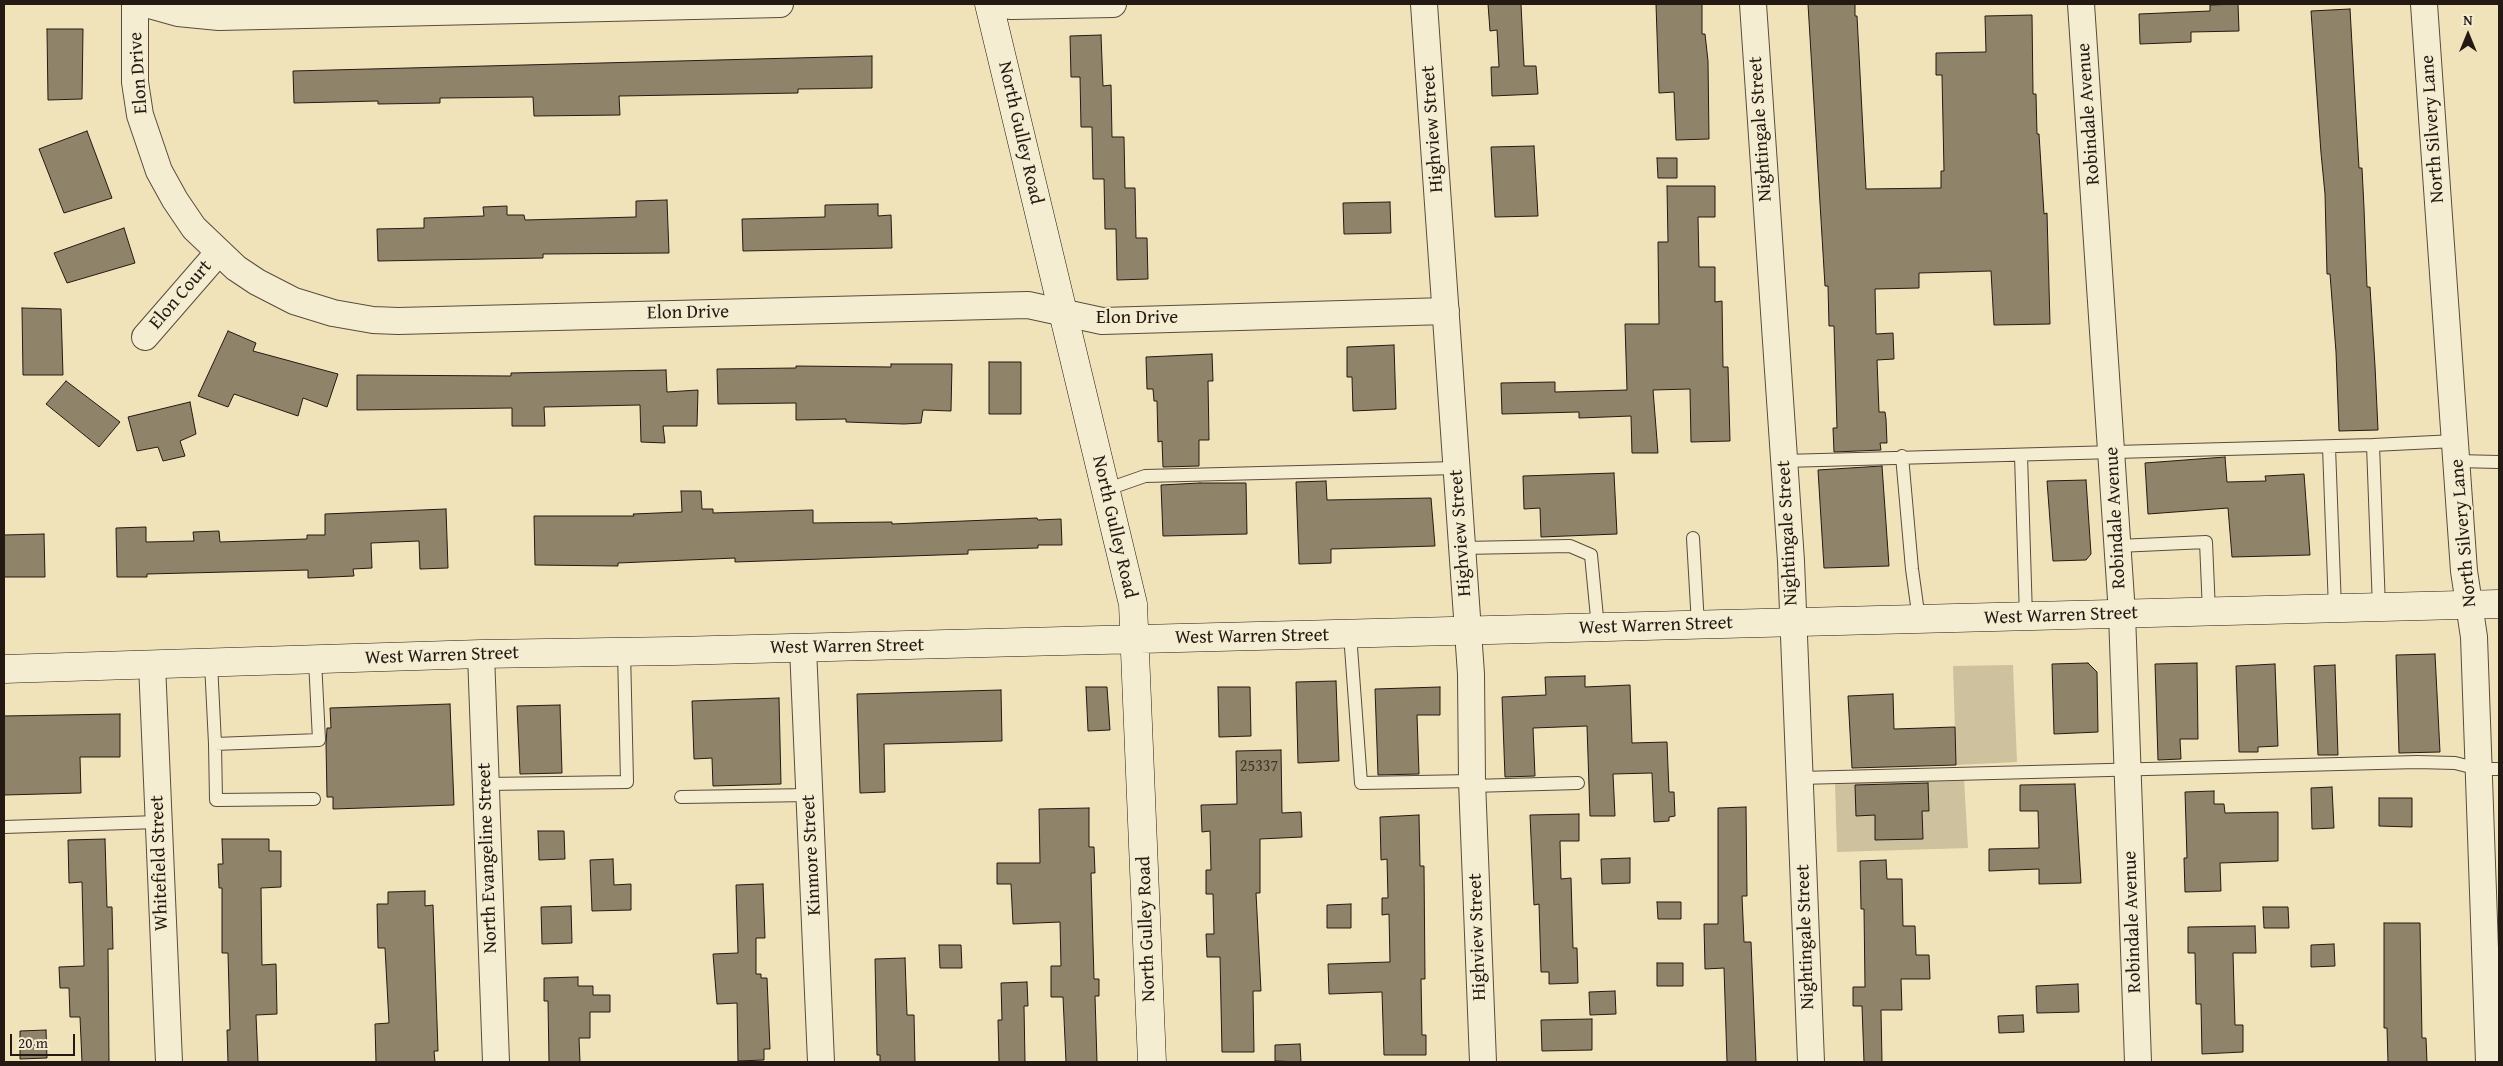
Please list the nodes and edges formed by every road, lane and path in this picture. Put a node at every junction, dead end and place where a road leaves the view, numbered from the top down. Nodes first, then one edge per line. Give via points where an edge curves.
1 (135, 4) edge
2 (146, 4) edge
3 (780, 4) edge
4 (990, 4) edge
5 (996, 4) edge
6 (1113, 4) edge
7 (1424, 4) edge
8 (1753, 4) edge
9 (2081, 4) edge
10 (2424, 4) edge
11 (448, 8) edge
12 (218, 253) junction
13 (1446, 311) junction
14 (1063, 313) junction
15 (145, 337) dead end
16 (2373, 446) junction
17 (2329, 447) junction
18 (2456, 451) junction
19 (2112, 453) junction
20 (2021, 454) junction
21 (1902, 456) junction
22 (1784, 461) junction
23 (2499, 462) edge
24 (1457, 468) junction
25 (1105, 490) junction
26 (1693, 538) dead end
27 (2118, 546) junction
28 (1462, 548) junction
29 (2499, 604) edge
30 (2470, 605) junction
31 (2379, 608) junction
32 (2335, 609) junction
33 (2208, 612) junction
34 (2122, 614) junction
35 (2026, 617) junction
36 (1919, 620) junction
37 (1794, 623) junction
38 (1698, 625) junction
39 (1598, 628) junction
40 (1466, 632) junction
41 (1350, 634) junction
42 (1135, 640) junction
43 (803, 648) junction
44 (624, 651) junction
45 (481, 654) junction
46 (315, 660) junction
47 (211, 663) junction
48 (152, 664) junction
49 (4, 668) edge
50 (215, 744) junction
51 (2127, 769) junction
52 (2489, 769) edge
53 (1800, 778) junction
54 (1578, 783) dead end
55 (486, 784) junction
56 (1472, 784) junction
57 (810, 795) junction
58 (681, 797) dead end
59 (314, 800) dead end
60 (158, 822) junction
61 (4, 827) edge
62 (169, 1062) edge
63 (496, 1062) edge
64 (821, 1062) edge
65 (1152, 1062) edge
66 (1483, 1062) edge
67 (1811, 1062) edge
68 (2138, 1062) edge
69 (2489, 1062) edge

1 - 12 street, Elon Drive via 135,82 147,139 175,200 194,228
2 - 11 street via 178,13 219,17
3 - 11 street
4 - 14 main road, North Gulley Road
5 - 6 street
7 - 13 street, Highview Street
8 - 22 street, Nightingale Street
9 - 19 street, Robindale Avenue
10 - 18 street, North Silvery Lane
12 - 14 street, Elon Drive via 257,282 294,301 333,313 373,320 1028,305
12 - 15 street, Elon Court
13 - 14 street, Elon Drive via 1102,321
13 - 24 street, Highview Street
14 - 25 main road, North Gulley Road
16 - 17 lane
16 - 18 lane
16 - 31 lane
17 - 19 lane
17 - 32 lane
18 - 23 lane
18 - 30 street, North Silvery Lane via 2464,571
19 - 20 lane
19 - 27 street, Robindale Avenue
20 - 21 lane
20 - 35 lane
21 - 22 lane
21 - 36 lane
22 - 37 street, Nightingale Street
24 - 25 lane via 1145,476
24 - 28 street, Highview Street
25 - 42 main road, North Gulley Road via 1133,604
26 - 38 lane
27 - 33 lane via 2206,542
27 - 34 street, Robindale Avenue
28 - 39 lane via 1570,546 1591,555
28 - 40 street, Highview Street
29 - 30 main road, West Warren Street
30 - 31 main road, West Warren Street
30 - 52 street, North Silvery Lane
31 - 32 main road, West Warren Street
32 - 33 main road, West Warren Street
33 - 34 main road, West Warren Street
34 - 35 main road, West Warren Street
34 - 51 street, Robindale Avenue
35 - 36 main road, West Warren Street
36 - 37 main road, West Warren Street
37 - 38 main road, West Warren Street
37 - 53 street, Nightingale Street
38 - 39 main road, West Warren Street
39 - 40 main road, West Warren Street
40 - 41 main road, West Warren Street
40 - 56 street, Highview Street via 1471,674
41 - 42 main road, West Warren Street
41 - 56 lane via 1361,783
42 - 43 main road, West Warren Street
42 - 65 main road, North Gulley Road
43 - 44 main road, West Warren Street
43 - 57 street, Kinmore Street
44 - 45 main road, West Warren Street
44 - 55 lane via 627,782
45 - 46 main road, West Warren Street
45 - 55 street, North Evangeline Street
46 - 47 main road, West Warren Street
46 - 50 lane via 318,740
47 - 48 main road, West Warren Street
47 - 50 lane
48 - 49 main road, West Warren Street
48 - 60 street, Whitefield Street
50 - 59 lane via 216,800
51 - 52 lane via 2417,762 2455,763
51 - 53 lane
51 - 68 street, Robindale Avenue
52 - 69 street, North Silvery Lane
53 - 67 street, Nightingale Street
54 - 56 lane
55 - 63 street, North Evangeline Street
56 - 66 street, Highview Street
57 - 58 lane
57 - 64 street, Kinmore Street
60 - 61 lane
60 - 62 street, Whitefield Street

